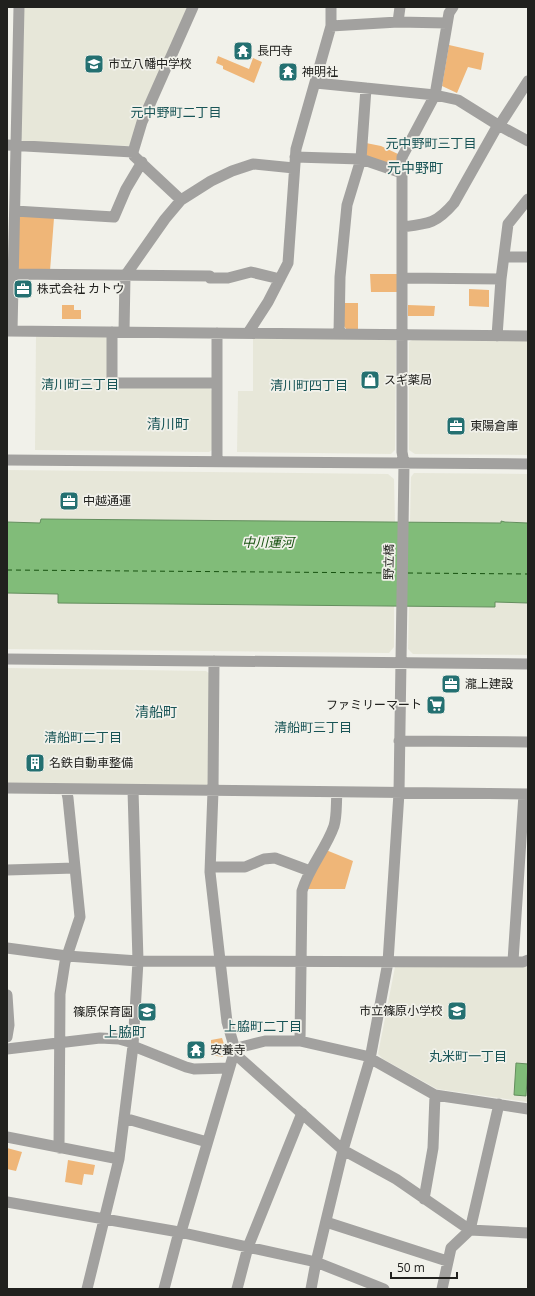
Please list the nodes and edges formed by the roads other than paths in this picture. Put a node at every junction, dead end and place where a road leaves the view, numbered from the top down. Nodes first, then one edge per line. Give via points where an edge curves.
1 (20, 7) edge
2 (194, 7) edge
3 (331, 7) edge
4 (400, 7) edge
5 (453, 7) edge
6 (398, 22) junction
7 (447, 23) junction
8 (331, 26) junction
9 (528, 81) edge
10 (316, 83) junction
11 (366, 88) junction
12 (435, 95) junction
13 (498, 125) junction
14 (528, 141) edge
15 (12, 145) edge
16 (133, 152) junction
17 (361, 159) junction
18 (142, 162) junction
19 (295, 162) junction
20 (402, 173) junction
21 (528, 199) edge
22 (181, 200) junction
23 (14, 210) junction
24 (402, 227) junction
25 (504, 257) junction
26 (528, 257) edge
27 (13, 274) junction
28 (125, 276) junction
29 (402, 278) junction
30 (280, 279) junction
31 (500, 279) junction
32 (9, 331) edge
33 (112, 332) junction
34 (124, 332) junction
35 (217, 333) junction
36 (248, 333) junction
37 (339, 334) junction
38 (403, 335) junction
39 (498, 336) junction
40 (528, 336) edge
41 (217, 383) junction
42 (7, 460) edge
43 (217, 461) junction
44 (404, 463) junction
45 (528, 464) edge
46 (7, 660) edge
47 (214, 661) junction
48 (400, 663) junction
49 (528, 664) edge
50 (399, 741) junction
51 (528, 742) edge
52 (7, 788) edge
53 (66, 789) junction
54 (133, 790) junction
55 (213, 791) junction
56 (337, 792) junction
57 (399, 793) junction
58 (526, 794) edge
59 (75, 868) junction
60 (211, 868) junction
61 (7, 870) edge
62 (310, 871) junction
63 (7, 948) edge
64 (67, 956) junction
65 (528, 960) edge
66 (138, 961) junction
67 (219, 961) junction
68 (513, 961) junction
69 (301, 962) junction
70 (388, 962) junction
71 (7, 995) edge
72 (7, 1037) edge
73 (300, 1041) junction
74 (60, 1044) junction
75 (133, 1045) junction
76 (7, 1049) edge
77 (234, 1053) junction
78 (370, 1059) junction
79 (229, 1068) junction
80 (435, 1095) junction
81 (499, 1104) junction
82 (528, 1108) edge
83 (302, 1113) junction
84 (124, 1118) junction
85 (7, 1137) edge
86 (207, 1142) junction
87 (59, 1148) junction
88 (343, 1150) junction
89 (119, 1160) junction
90 (424, 1199) junction
91 (7, 1202) edge
92 (104, 1219) junction
93 (326, 1222) junction
94 (470, 1230) junction
95 (180, 1232) junction
96 (528, 1233) edge
97 (248, 1247) junction
98 (447, 1261) junction
99 (316, 1262) junction
100 (87, 1289) edge
101 (164, 1289) edge
102 (237, 1289) edge
103 (311, 1289) edge
104 (384, 1289) edge
105 (442, 1289) edge

1 - 15 street
2 - 16 street via 142,122
3 - 8 street
4 - 6 street
5 - 7 street, 野立橋
6 - 7 street
6 - 8 street
7 - 12 street, 野立橋
8 - 10 street
9 - 13 street
10 - 11 street
10 - 19 street
11 - 12 street
11 - 17 street
12 - 13 street via 458,100
12 - 20 street, 野立橋 via 402,157
13 - 14 street
13 - 24 street via 448,210 431,223
15 - 16 street
15 - 23 street
16 - 18 street
17 - 19 street
17 - 20 street
17 - 37 street via 347,205 340,277
18 - 22 street
18 - 23 street via 126,189 114,217
19 - 22 street via 254,164 232,171
19 - 30 street via 288,264
20 - 24 street, 野立橋
21 - 25 street via 508,224
22 - 28 street via 164,219
23 - 27 street
24 - 29 street, 野立橋
25 - 26 street
25 - 31 street
27 - 28 street
27 - 32 street
28 - 30 street via 228,278 251,272
28 - 34 street
29 - 31 street
29 - 38 street, 野立橋
30 - 36 street
31 - 39 street
32 - 33 street
33 - 34 street
33 - 41 street via 112,383
34 - 35 street
35 - 36 street
35 - 41 street
36 - 37 street
37 - 38 street
38 - 39 street
38 - 44 street, 野立橋
39 - 40 street
41 - 43 street
42 - 43 street
43 - 44 street
44 - 45 street
44 - 48 street, 野立橋
46 - 47 street
47 - 48 street
47 - 55 street
48 - 49 street
48 - 50 street, 野立橋
50 - 51 street
50 - 57 street, 野立橋
52 - 53 street
53 - 54 street
53 - 59 street
54 - 55 street
54 - 66 street
55 - 56 street
55 - 60 street
56 - 57 street
56 - 62 street via 336,819
57 - 58 street
57 - 70 street, 野立橋
58 - 68 street
59 - 61 street
59 - 64 street via 80,917
60 - 62 street via 240,868 264,859 275,858
60 - 67 street
62 - 69 street via 302,891
63 - 64 street
64 - 66 street
64 - 74 street via 60,994
65 - 68 street
66 - 67 street
66 - 75 street
67 - 69 street
67 - 77 street
68 - 70 street
69 - 70 street
69 - 73 street
70 - 78 street, 野立橋
71 - 72 street
73 - 77 street via 265,1042 241,1047
73 - 78 street
74 - 75 street via 100,1038 119,1039
74 - 76 street
74 - 87 street
75 - 79 street via 194,1069
75 - 84 street
77 - 79 street
77 - 83 street
78 - 80 street
78 - 88 street, 野立橋
79 - 86 street
80 - 81 street
80 - 90 street via 432,1148
81 - 82 street
81 - 94 street
83 - 88 street
83 - 97 street
84 - 86 street
84 - 89 street
85 - 87 street
86 - 95 street
87 - 89 street
88 - 90 street
88 - 93 street, 野立橋
89 - 92 street
90 - 94 street
91 - 92 street
92 - 95 street
92 - 100 street
93 - 98 street
93 - 99 street, 野立橋
94 - 96 street
94 - 98 street via 451,1248
95 - 97 street
95 - 101 street
97 - 99 street
97 - 102 street
98 - 105 street
99 - 103 street, 野立橋
99 - 104 street

